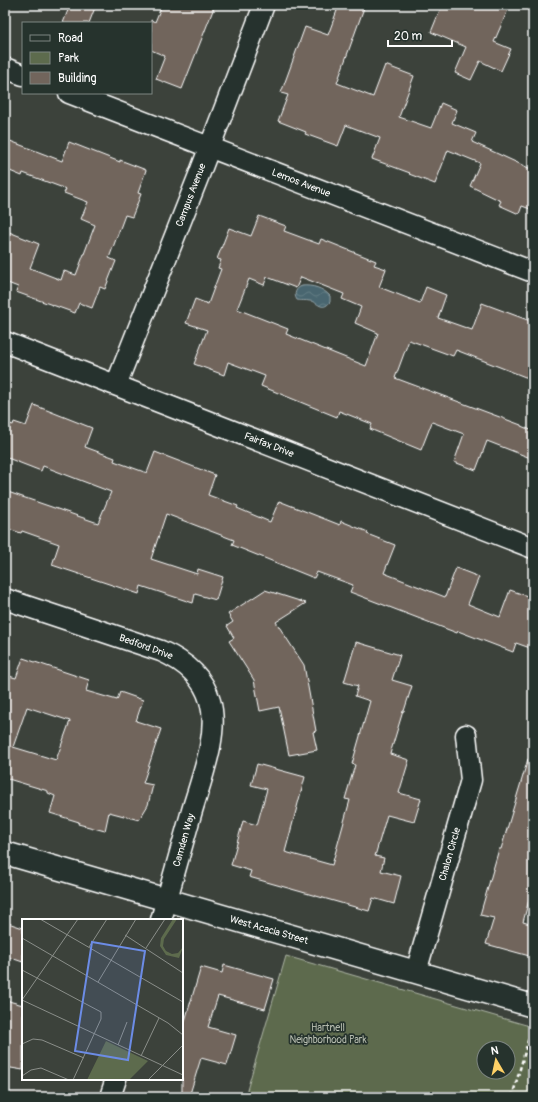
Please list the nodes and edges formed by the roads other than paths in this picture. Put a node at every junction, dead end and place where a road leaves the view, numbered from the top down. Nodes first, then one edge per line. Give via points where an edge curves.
1 (264, 5) edge
2 (5, 68) edge
3 (22, 75) edge
4 (72, 94) edge
5 (209, 148) junction
6 (533, 272) edge
7 (5, 342) edge
8 (116, 385) junction
9 (533, 548) edge
10 (5, 599) edge
11 (466, 735) dead end
12 (206, 760) joint
13 (5, 853) edge
14 (164, 910) edge
15 (416, 972) junction
16 (533, 1006) edge
17 (116, 1080) edge
18 (110, 1097) edge

1 - 5 street, Campus Avenue
2 - 3 street
4 - 5 street, Lemos Avenue
5 - 6 street, Lemos Avenue
5 - 8 street, Campus Avenue
7 - 8 street, Fairfax Drive
8 - 9 street, Fairfax Drive
10 - 12 street, Bedford Drive via 161,651 176,657 188,666 199,678 211,702 213,732
11 - 15 street, Chalon Circle via 471,780
12 - 14 street, Camden Way
13 - 14 street, West Acacia Street
14 - 15 street, West Acacia Street
15 - 16 street, West Acacia Street
17 - 18 street

